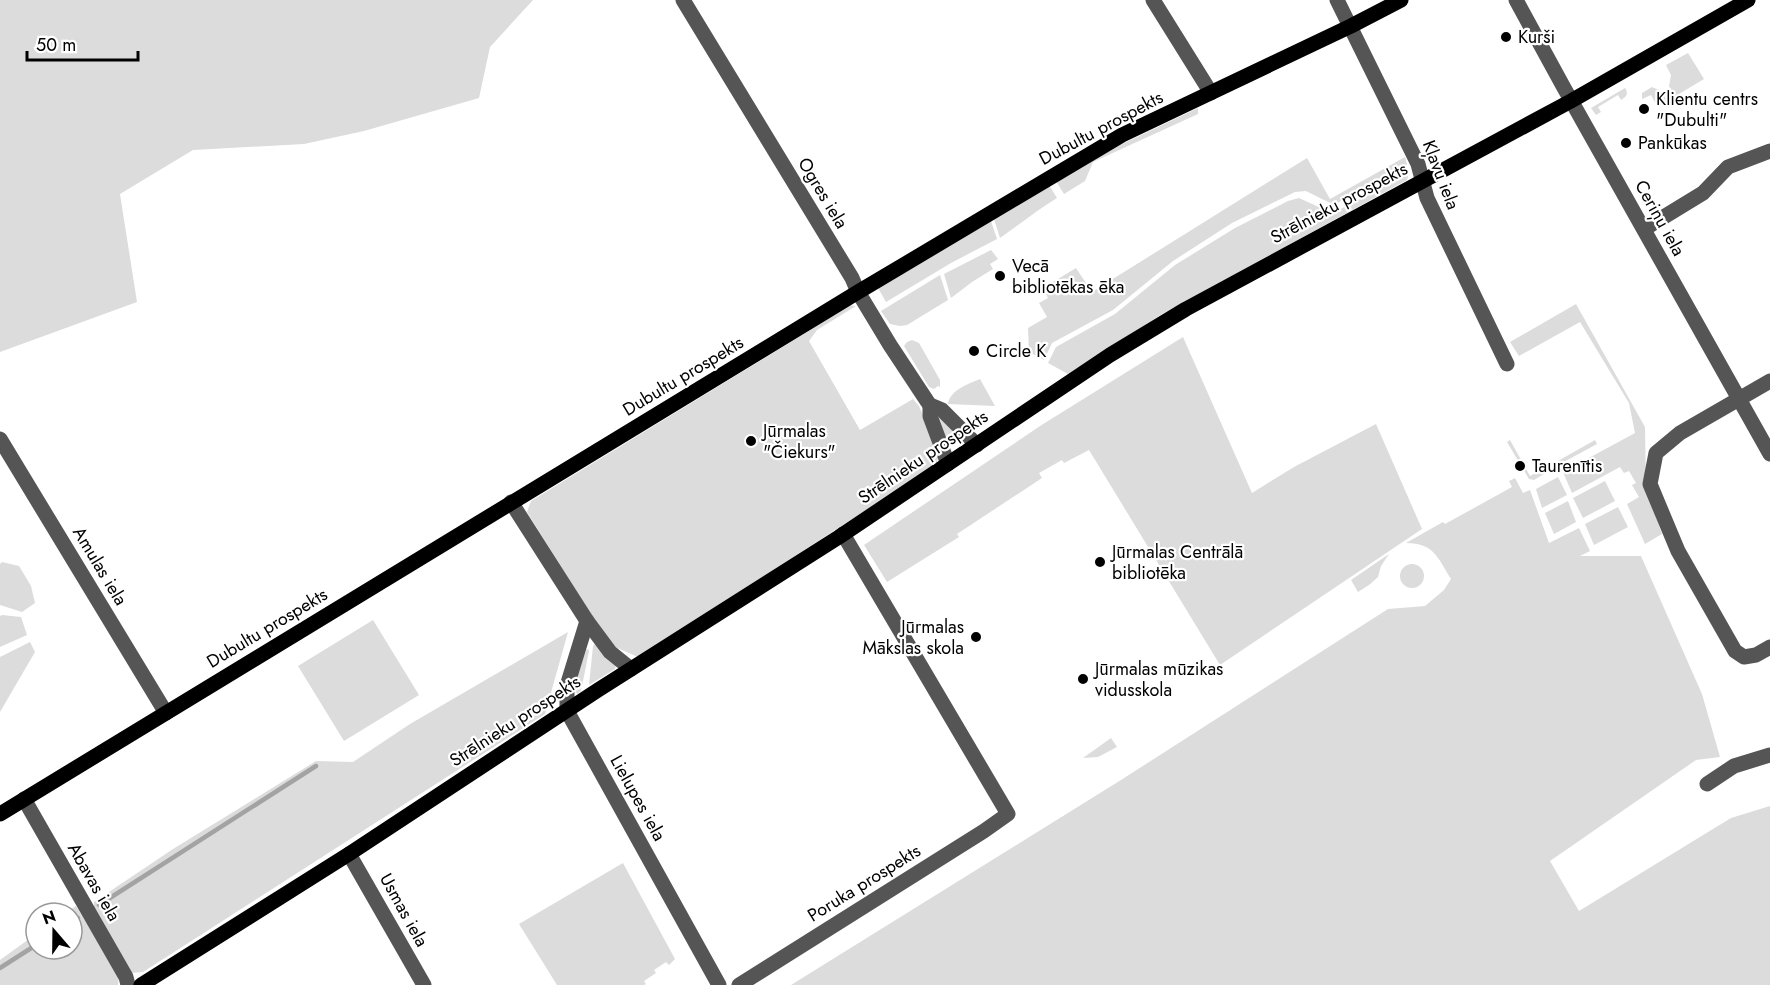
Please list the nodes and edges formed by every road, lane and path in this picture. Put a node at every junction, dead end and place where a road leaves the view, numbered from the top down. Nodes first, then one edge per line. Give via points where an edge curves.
1 (683, 0) edge
2 (1153, 0) edge
3 (1337, 0) edge
4 (1401, 0) edge
5 (1516, 0) edge
6 (1748, 0) edge
7 (1351, 26) junction
8 (1211, 93) junction
9 (1571, 101) junction
10 (1770, 151) edge
11 (1422, 181) junction
12 (1644, 229) junction
13 (858, 292) junction
14 (1507, 364) dead end
15 (1770, 381) edge
16 (1739, 399) junction
17 (930, 405) junction
18 (0, 438) edge
19 (977, 445) junction
20 (1770, 454) edge
21 (948, 464) junction
22 (511, 502) junction
23 (843, 534) junction
24 (587, 621) junction
25 (1770, 647) edge
26 (631, 669) junction
27 (567, 711) junction
28 (166, 713) junction
29 (1770, 755) edge
30 (1707, 784) dead end
31 (24, 799) junction
32 (0, 814) edge
33 (349, 854) junction
34 (128, 985) edge
35 (141, 985) edge
36 (424, 985) edge
37 (719, 985) edge
38 (739, 985) edge

1 - 13 street, Ogres iela
2 - 8 street
3 - 7 street, Kļavu iela
4 - 7 main road, Dubultu prospekts
5 - 9 street, Ceriņu iela
6 - 9 main road, Strēlnieku prospekts
7 - 8 main road, Dubultu prospekts
7 - 11 street, Kļavu iela via 1418,164
8 - 13 main road, Dubultu prospekts via 1122,135
9 - 11 main road, Strēlnieku prospekts
9 - 12 street, Ceriņu iela
10 - 12 street via 1728,167 1702,192
11 - 14 street, Kļavu iela
11 - 19 main road, Strēlnieku prospekts via 1186,309
12 - 16 street, Ceriņu iela
13 - 17 street, Ogres iela
13 - 22 main road, Dubultu prospekts
15 - 16 street
16 - 20 street, Ceriņu iela
16 - 25 street via 1680,433 1656,453 1650,484 1678,551 1735,651 1744,657
17 - 19 street, Ogres iela via 942,410
17 - 21 street, Ogres iela via 930,416
18 - 28 street, Amulas iela
19 - 21 main road, Strēlnieku prospekts
21 - 23 main road, Strēlnieku prospekts
22 - 24 street
22 - 28 main road, Dubultu prospekts
23 - 26 main road, Strēlnieku prospekts
23 - 38 street, Poruka prospekts via 1008,814
24 - 26 street via 610,651
24 - 27 street via 567,687
26 - 27 main road, Strēlnieku prospekts
27 - 33 main road, Strēlnieku prospekts
27 - 37 street, Lielupes iela
28 - 31 main road, Dubultu prospekts
29 - 30 street via 1734,766
31 - 32 main road, Dubultu prospekts
31 - 34 street, Abavas iela
33 - 35 main road, Strēlnieku prospekts
33 - 36 street, Usmas iela

